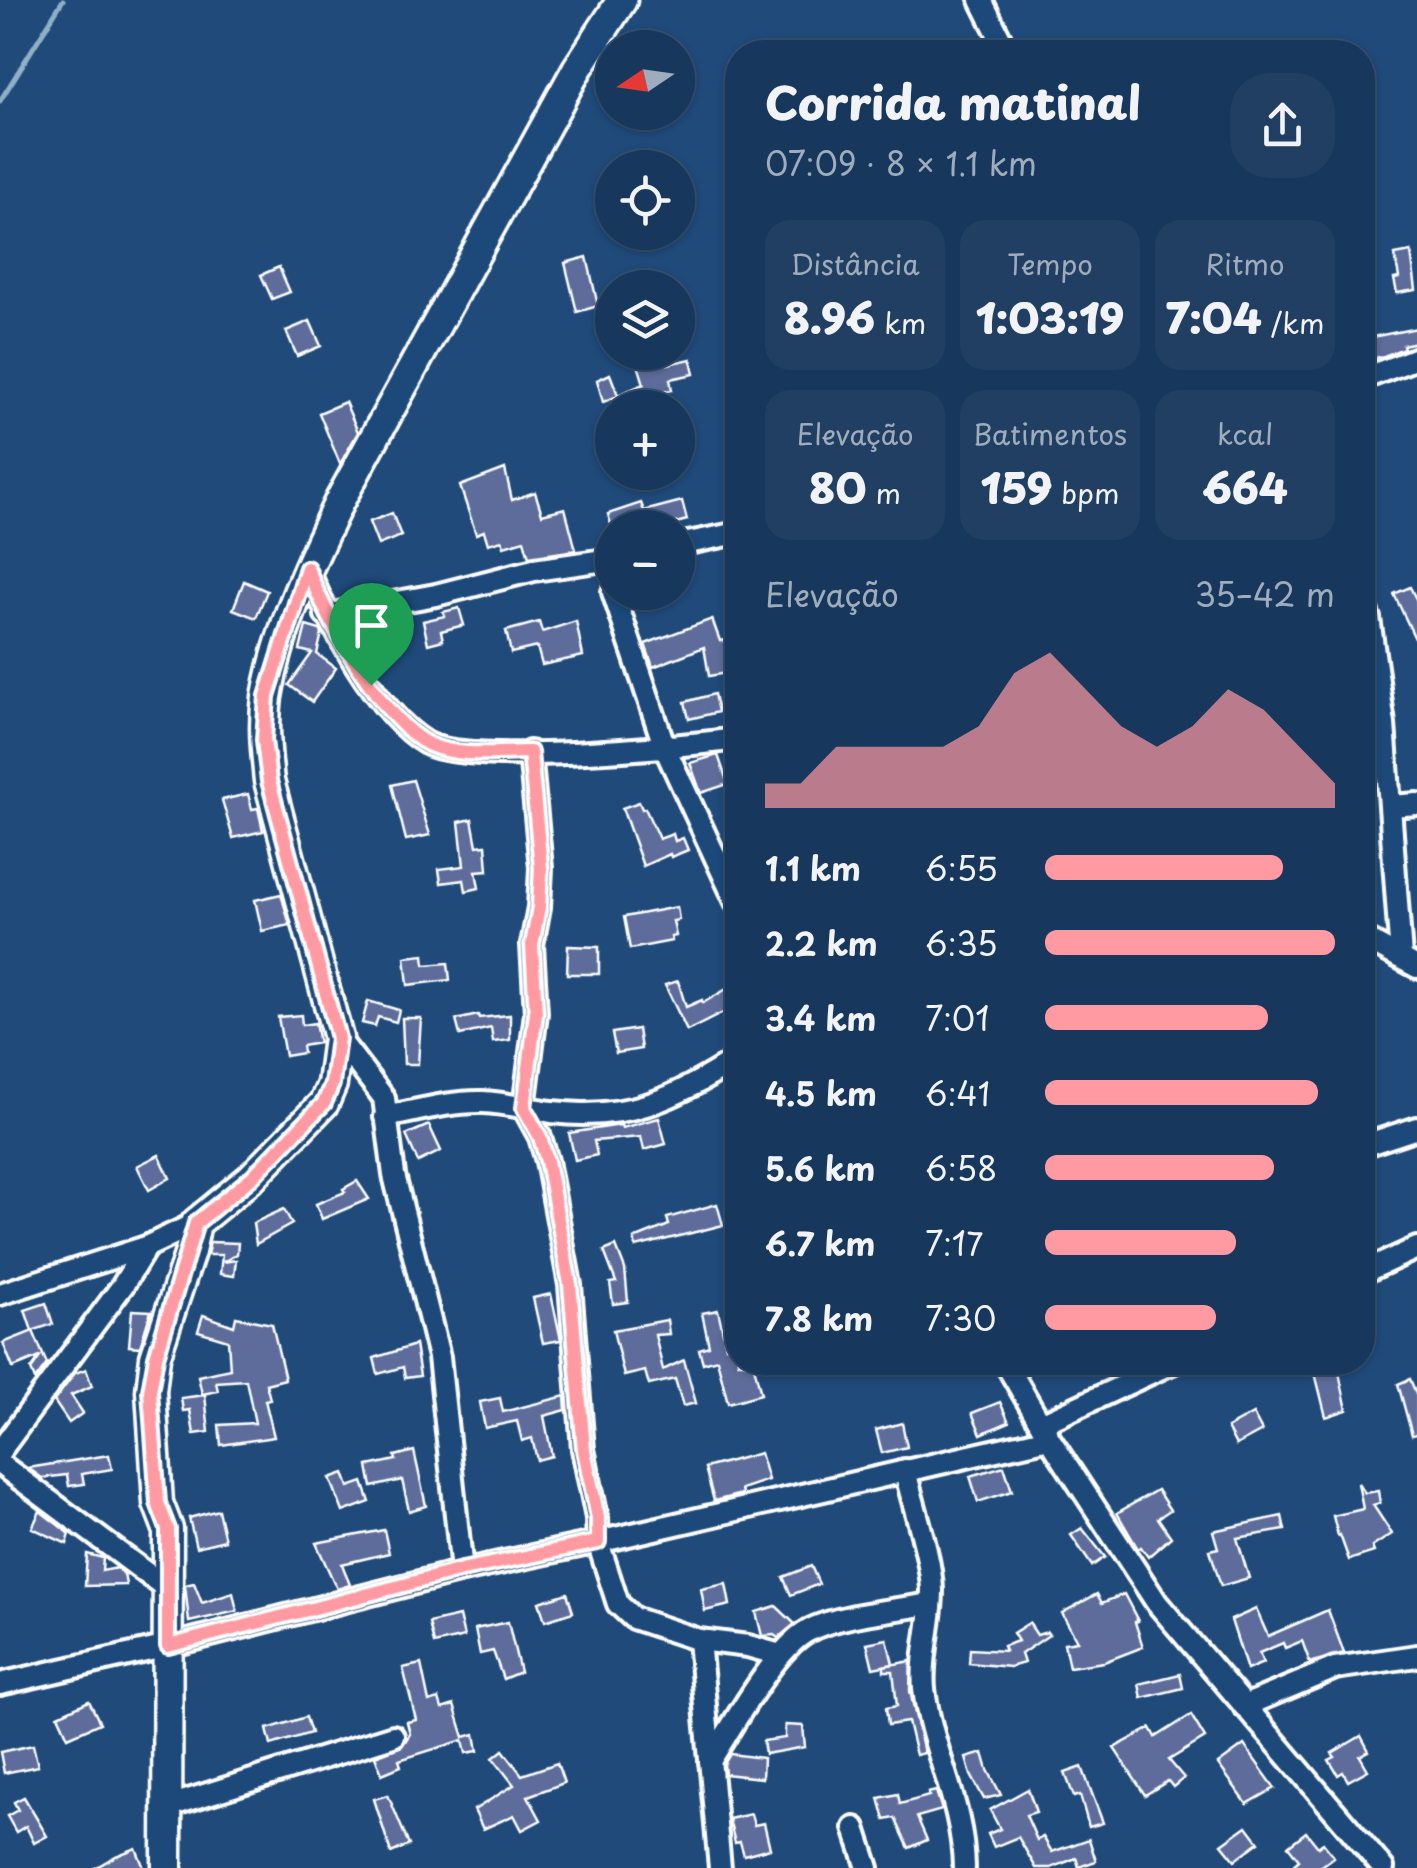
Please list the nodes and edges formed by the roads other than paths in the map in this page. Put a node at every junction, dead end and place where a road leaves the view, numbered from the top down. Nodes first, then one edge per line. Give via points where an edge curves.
1 (622, 0) edge
2 (981, 0) edge
3 (1001, 40) edge
4 (1417, 358) edge
5 (1375, 374) edge
6 (725, 536) edge
7 (695, 542) edge
8 (595, 562) edge
9 (307, 568) junction
10 (619, 610) edge
11 (326, 615) junction
12 (1375, 654) edge
13 (725, 741) edge
14 (665, 748) junction
15 (530, 752) junction
16 (1417, 804) edge
17 (1392, 806) junction
18 (725, 878) edge
19 (1375, 944) edge
20 (1409, 962) edge
21 (338, 1038) junction
22 (725, 1066) edge
23 (524, 1108) junction
24 (385, 1117) junction
25 (1417, 1128) edge
26 (1375, 1142) edge
27 (196, 1223) junction
28 (146, 1247) junction
29 (1417, 1248) edge
30 (1375, 1267) edge
31 (0, 1294) edge
32 (1013, 1375) edge
33 (1150, 1375) edge
34 (1045, 1431) junction
35 (0, 1451) edge
36 (0, 1464) edge
37 (905, 1470) junction
38 (598, 1542) junction
39 (462, 1570) junction
40 (169, 1590) junction
41 (930, 1604) junction
42 (700, 1640) junction
43 (168, 1646) junction
44 (780, 1656) junction
45 (1417, 1656) edge
46 (0, 1684) edge
47 (1244, 1706) junction
48 (392, 1736) dead end
49 (710, 1761) junction
50 (166, 1807) junction
51 (854, 1828) dead end
52 (167, 1868) edge
53 (720, 1868) edge
54 (868, 1868) edge
55 (964, 1868) edge
56 (1383, 1868) edge

1 - 9 street via 536,141
2 - 3 street
4 - 5 street
6 - 7 street
8 - 11 street
9 - 11 street
9 - 21 street via 267,696 264,740 269,781
10 - 14 street
11 - 15 street via 371,685 406,728 429,744 458,752
12 - 17 street
13 - 14 street
14 - 15 street
14 - 18 street
15 - 23 street via 541,868 532,945 536,1013
16 - 17 street
17 - 20 street
19 - 20 street
21 - 24 street via 384,1098
21 - 27 street via 324,1103 262,1168
22 - 23 street via 646,1108 597,1114
23 - 24 street via 481,1102
23 - 38 street via 547,1161 570,1284
24 - 39 street via 439,1357
25 - 26 street
27 - 28 street
27 - 40 street via 150,1391
28 - 31 street
28 - 35 street
29 - 30 street
32 - 34 street
33 - 34 street
34 - 37 street
34 - 47 street via 1157,1603
36 - 40 street
37 - 38 street
37 - 41 street
38 - 39 street
38 - 42 street via 618,1604 633,1618
39 - 43 street
40 - 43 street
41 - 44 street via 810,1629
41 - 55 street via 924,1687 958,1810
42 - 44 street
42 - 49 street
43 - 46 street
43 - 50 street
44 - 49 street
45 - 47 street via 1334,1668
47 - 56 street
48 - 50 street
49 - 53 street
50 - 52 street
51 - 54 street

